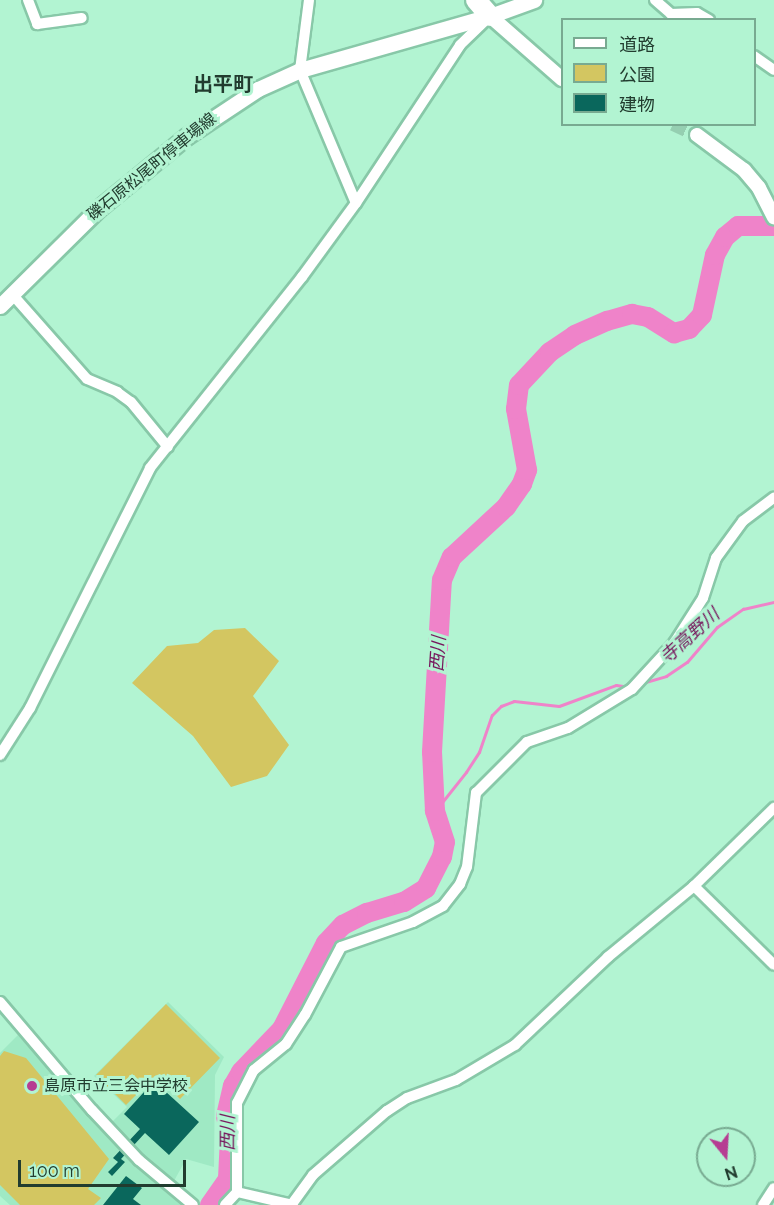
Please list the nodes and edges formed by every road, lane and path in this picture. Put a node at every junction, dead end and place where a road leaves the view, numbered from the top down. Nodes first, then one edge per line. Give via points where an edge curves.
1 (28, 0) edge
2 (309, 0) edge
3 (476, 0) edge
4 (534, 0) edge
5 (655, 0) edge
6 (488, 8) edge
7 (82, 18) dead end
8 (706, 18) edge
9 (756, 57) edge
10 (300, 70) junction
11 (774, 70) edge
12 (561, 78) edge
13 (697, 135) tunnel mouth
14 (356, 203) junction
15 (772, 212) edge
16 (12, 294) junction
17 (0, 306) edge
18 (168, 447) junction
19 (774, 498) edge
20 (0, 755) edge
21 (774, 808) edge
22 (694, 886) junction
23 (774, 964) edge
24 (0, 1002) edge
25 (774, 1188) edge
26 (237, 1192) junction
27 (193, 1205) edge
28 (225, 1205) edge
29 (292, 1205) edge
30 (763, 1205) edge

1 - 7 street via 37,24
2 - 10 street
3 - 6 highway
4 - 6 main road, 礫石原松尾町停車場線
5 - 8 street via 671,14 697,13
6 - 10 main road, 礫石原松尾町停車場線
6 - 12 street
6 - 14 street
9 - 11 street
10 - 14 street
10 - 16 main road, 礫石原松尾町停車場線 via 258,89 187,136 98,209
13 - 15 street via 744,170
14 - 18 street
16 - 17 main road, 礫石原松尾町停車場線
16 - 18 street via 87,379 131,402
18 - 20 street via 139,487 30,708
19 - 26 street via 743,521 716,558 703,598 675,642 632,689 575,725 527,742 476,793 466,867 460,884 443,906 413,922 341,946 286,1044 254,1070 237,1103
21 - 22 street
22 - 23 street
22 - 29 street via 608,957 515,1045 456,1080 407,1098 357,1134 314,1175
24 - 27 street via 139,1160
25 - 30 street
26 - 28 street
26 - 29 street

